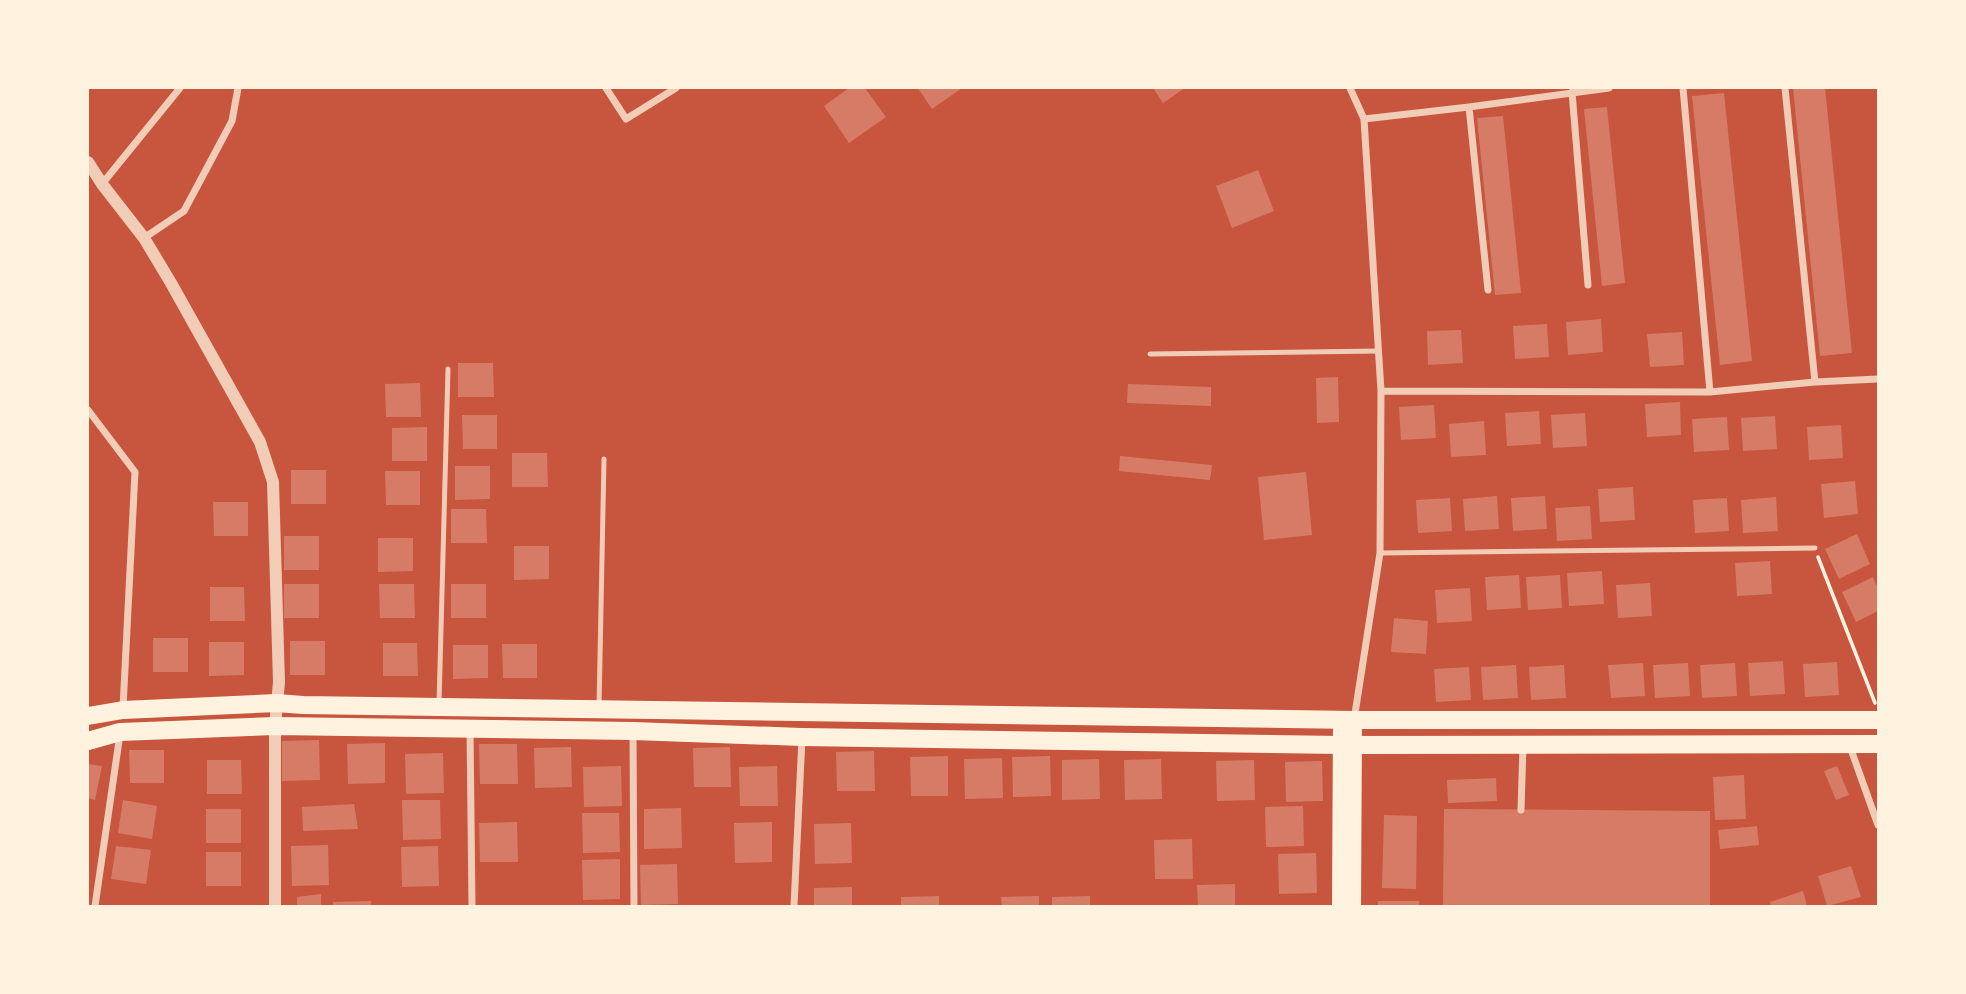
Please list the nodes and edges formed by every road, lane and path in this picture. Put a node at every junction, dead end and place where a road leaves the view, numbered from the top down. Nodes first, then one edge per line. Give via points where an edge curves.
1 (180, 88) edge
2 (238, 88) edge
3 (606, 88) edge
4 (676, 88) edge
5 (1350, 88) edge
6 (1609, 88) edge
7 (1684, 88) edge
8 (1785, 88) edge
9 (1572, 92) junction
10 (1469, 107) junction
11 (1363, 119) junction
12 (88, 162) edge
13 (102, 184) junction
14 (144, 238) junction
15 (1588, 285) dead end
16 (1488, 290) dead end
17 (1379, 351) junction
18 (1150, 354) dead end
19 (448, 369) dead end
20 (1878, 379) edge
21 (1815, 382) junction
22 (1381, 391) junction
23 (1710, 392) junction
24 (88, 410) edge
25 (604, 458) dead end
26 (1815, 548) joint
27 (1380, 553) junction
28 (277, 703) junction
29 (439, 708) junction
30 (122, 710) junction
31 (599, 710) junction
32 (1878, 712) edge
33 (88, 716) edge
34 (1348, 720) junction
35 (1878, 720) edge
36 (275, 726) junction
37 (470, 729) junction
38 (633, 731) junction
39 (120, 732) junction
40 (802, 737) junction
41 (88, 741) edge
42 (1849, 743) junction
43 (1523, 744) junction
44 (1878, 744) edge
45 (1348, 745) junction
46 (1521, 810) dead end
47 (1878, 825) edge
48 (95, 906) edge
49 (275, 906) edge
50 (472, 906) edge
51 (634, 906) edge
52 (794, 906) edge
53 (1340, 906) edge
54 (1353, 906) edge

1 - 13 street
2 - 14 street via 232,121 184,211
3 - 4 street via 626,119
5 - 11 street
6 - 9 street
7 - 23 street
8 - 21 street
9 - 10 street
9 - 15 street
10 - 11 street
10 - 16 street
11 - 17 street
12 - 13 street
13 - 14 street
14 - 28 street via 260,442 273,482
17 - 18 lane
17 - 22 street
19 - 29 lane
20 - 21 street
21 - 23 street
22 - 23 street
22 - 27 street
24 - 30 street via 135,471
25 - 31 lane
26 - 27 lane
26 - 32 path
27 - 34 street
28 - 29 highway
28 - 30 highway
28 - 36 street
29 - 31 highway
30 - 33 highway
31 - 34 highway
34 - 35 highway
34 - 45 main road
36 - 37 highway
36 - 39 highway
36 - 49 street
37 - 38 highway
37 - 50 street
38 - 40 highway
38 - 51 street
39 - 41 highway
39 - 48 street
40 - 45 highway
40 - 52 street
42 - 43 highway
42 - 44 highway
42 - 47 street
43 - 45 highway
43 - 46 street
45 - 53 main road
45 - 54 main road

